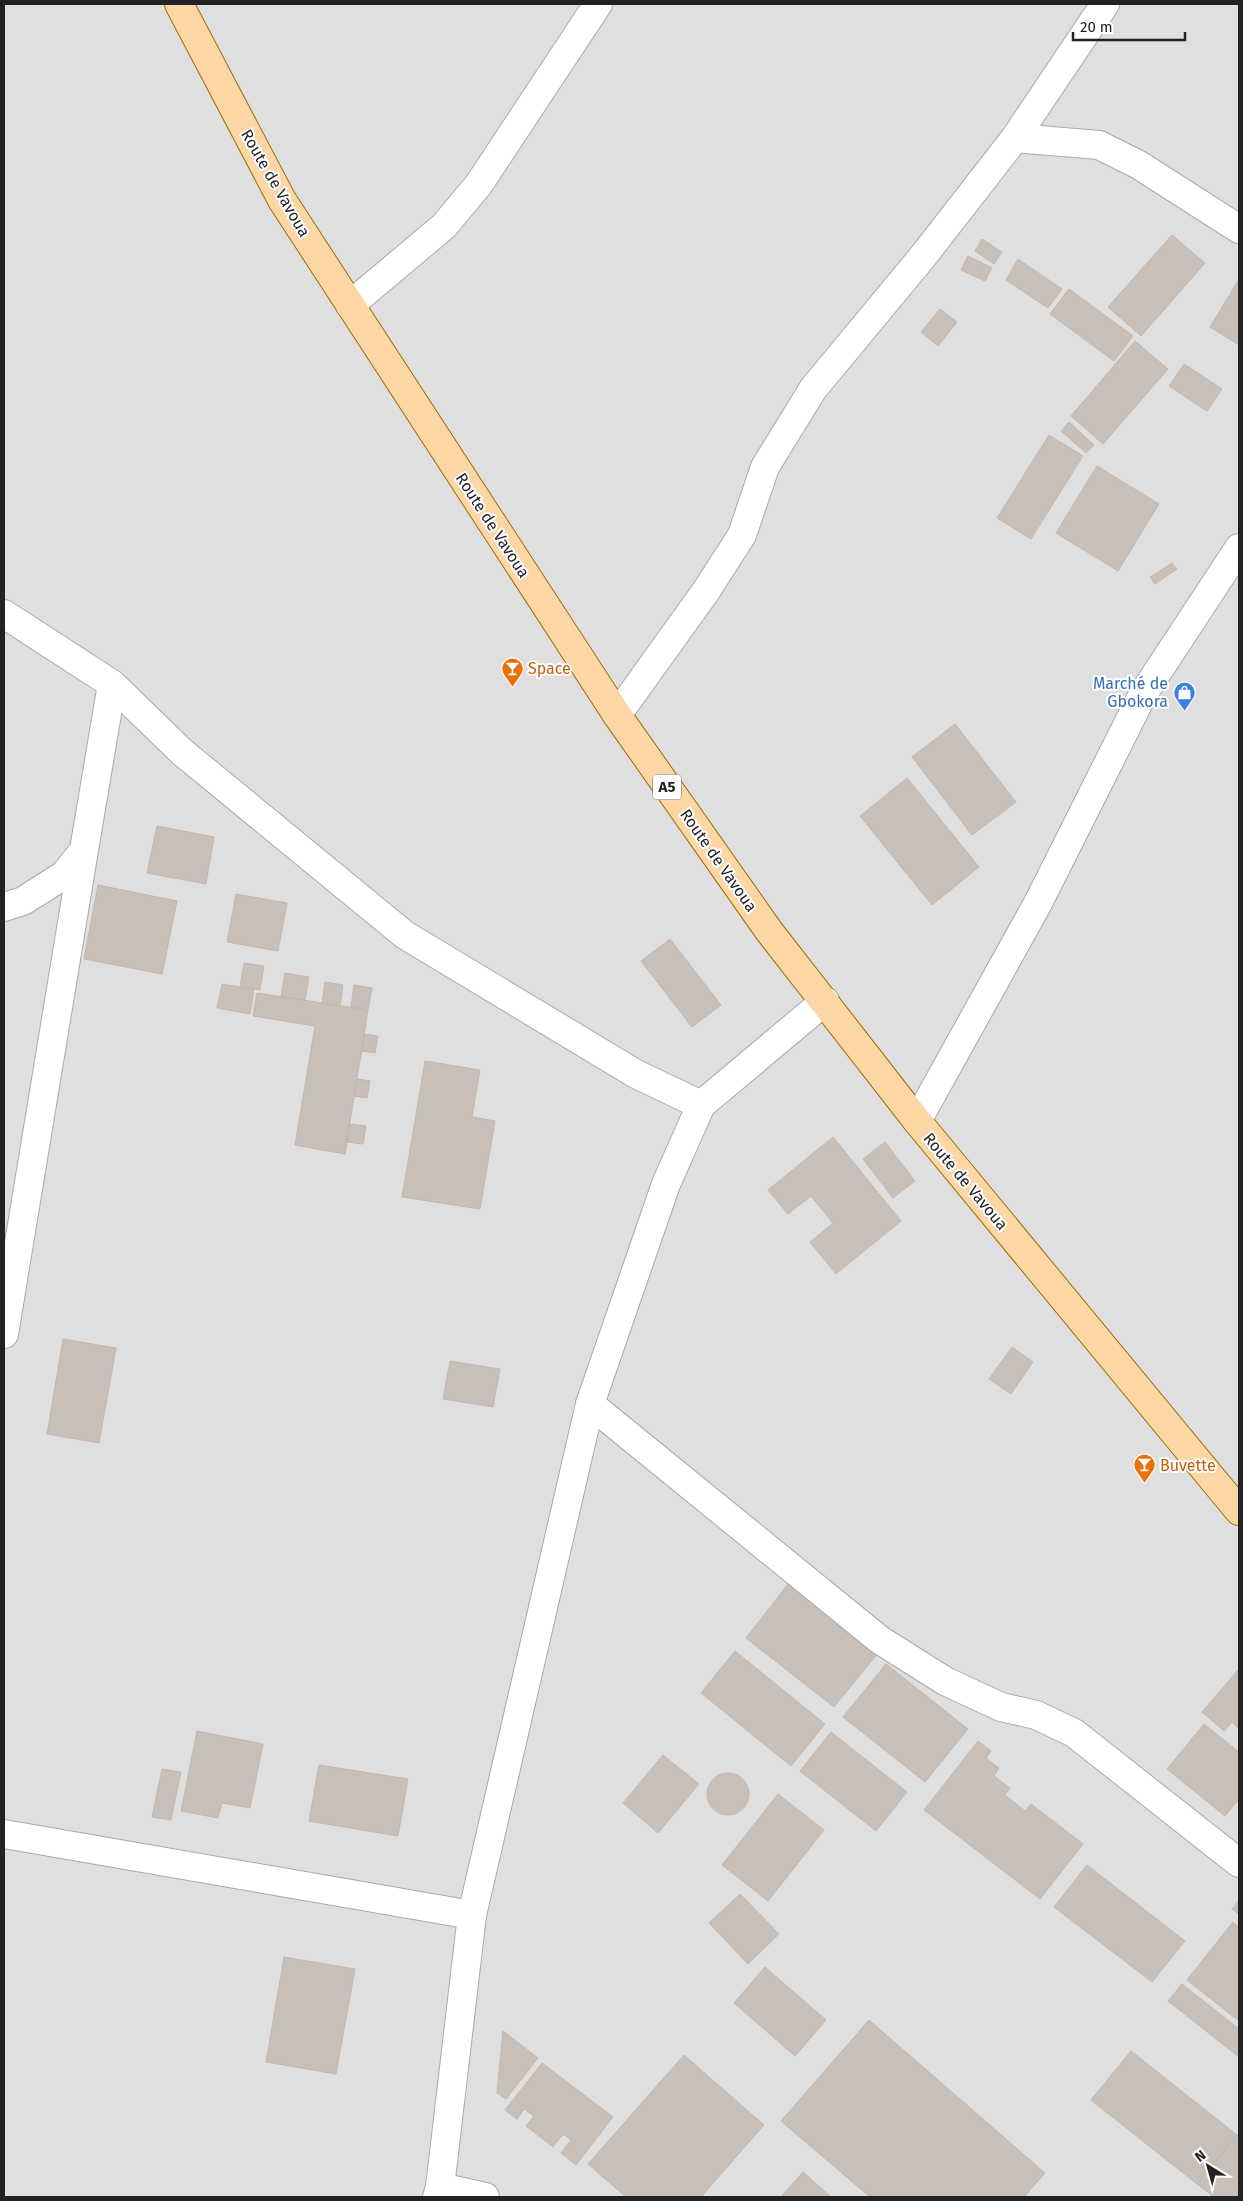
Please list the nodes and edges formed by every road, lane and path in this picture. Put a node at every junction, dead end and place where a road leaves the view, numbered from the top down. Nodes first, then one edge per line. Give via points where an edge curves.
1 (179, 4) edge
2 (598, 4) edge
3 (1105, 4) edge
4 (1015, 138) junction
5 (1239, 229) edge
6 (350, 305) junction
7 (1239, 548) edge
8 (4, 614) edge
9 (112, 684) junction
10 (617, 715) junction
11 (84, 850) junction
12 (4, 907) edge
13 (825, 1001) junction
14 (701, 1105) junction
15 (917, 1121) junction
16 (4, 1334) edge
17 (590, 1404) junction
18 (1239, 1511) edge
19 (4, 1834) edge
20 (1239, 1863) edge
21 (472, 1915) junction
22 (438, 2192) edge
23 (485, 2197) edge

1 - 6 main road, Route de Vavoua / A5 via 282,200
2 - 6 street via 479,184 444,226
3 - 4 street
4 - 5 street via 1099,146 1139,165
4 - 10 street via 813,389 765,467 742,535
6 - 10 main road, Route de Vavoua / A5
7 - 15 street via 1144,694 1038,903
8 - 9 street
9 - 11 street
9 - 14 street via 182,752 405,935 636,1074
10 - 13 main road, Route de Vavoua / A5 via 769,931
11 - 12 street via 64,875 23,901
11 - 16 street
13 - 14 street
13 - 15 main road, Route de Vavoua / A5
14 - 17 street via 666,1184
15 - 18 main road, Route de Vavoua / A5
17 - 20 street via 880,1640 945,1681 1001,1707 1036,1715 1074,1733
17 - 21 street
19 - 21 street
21 - 22 street
22 - 23 street

